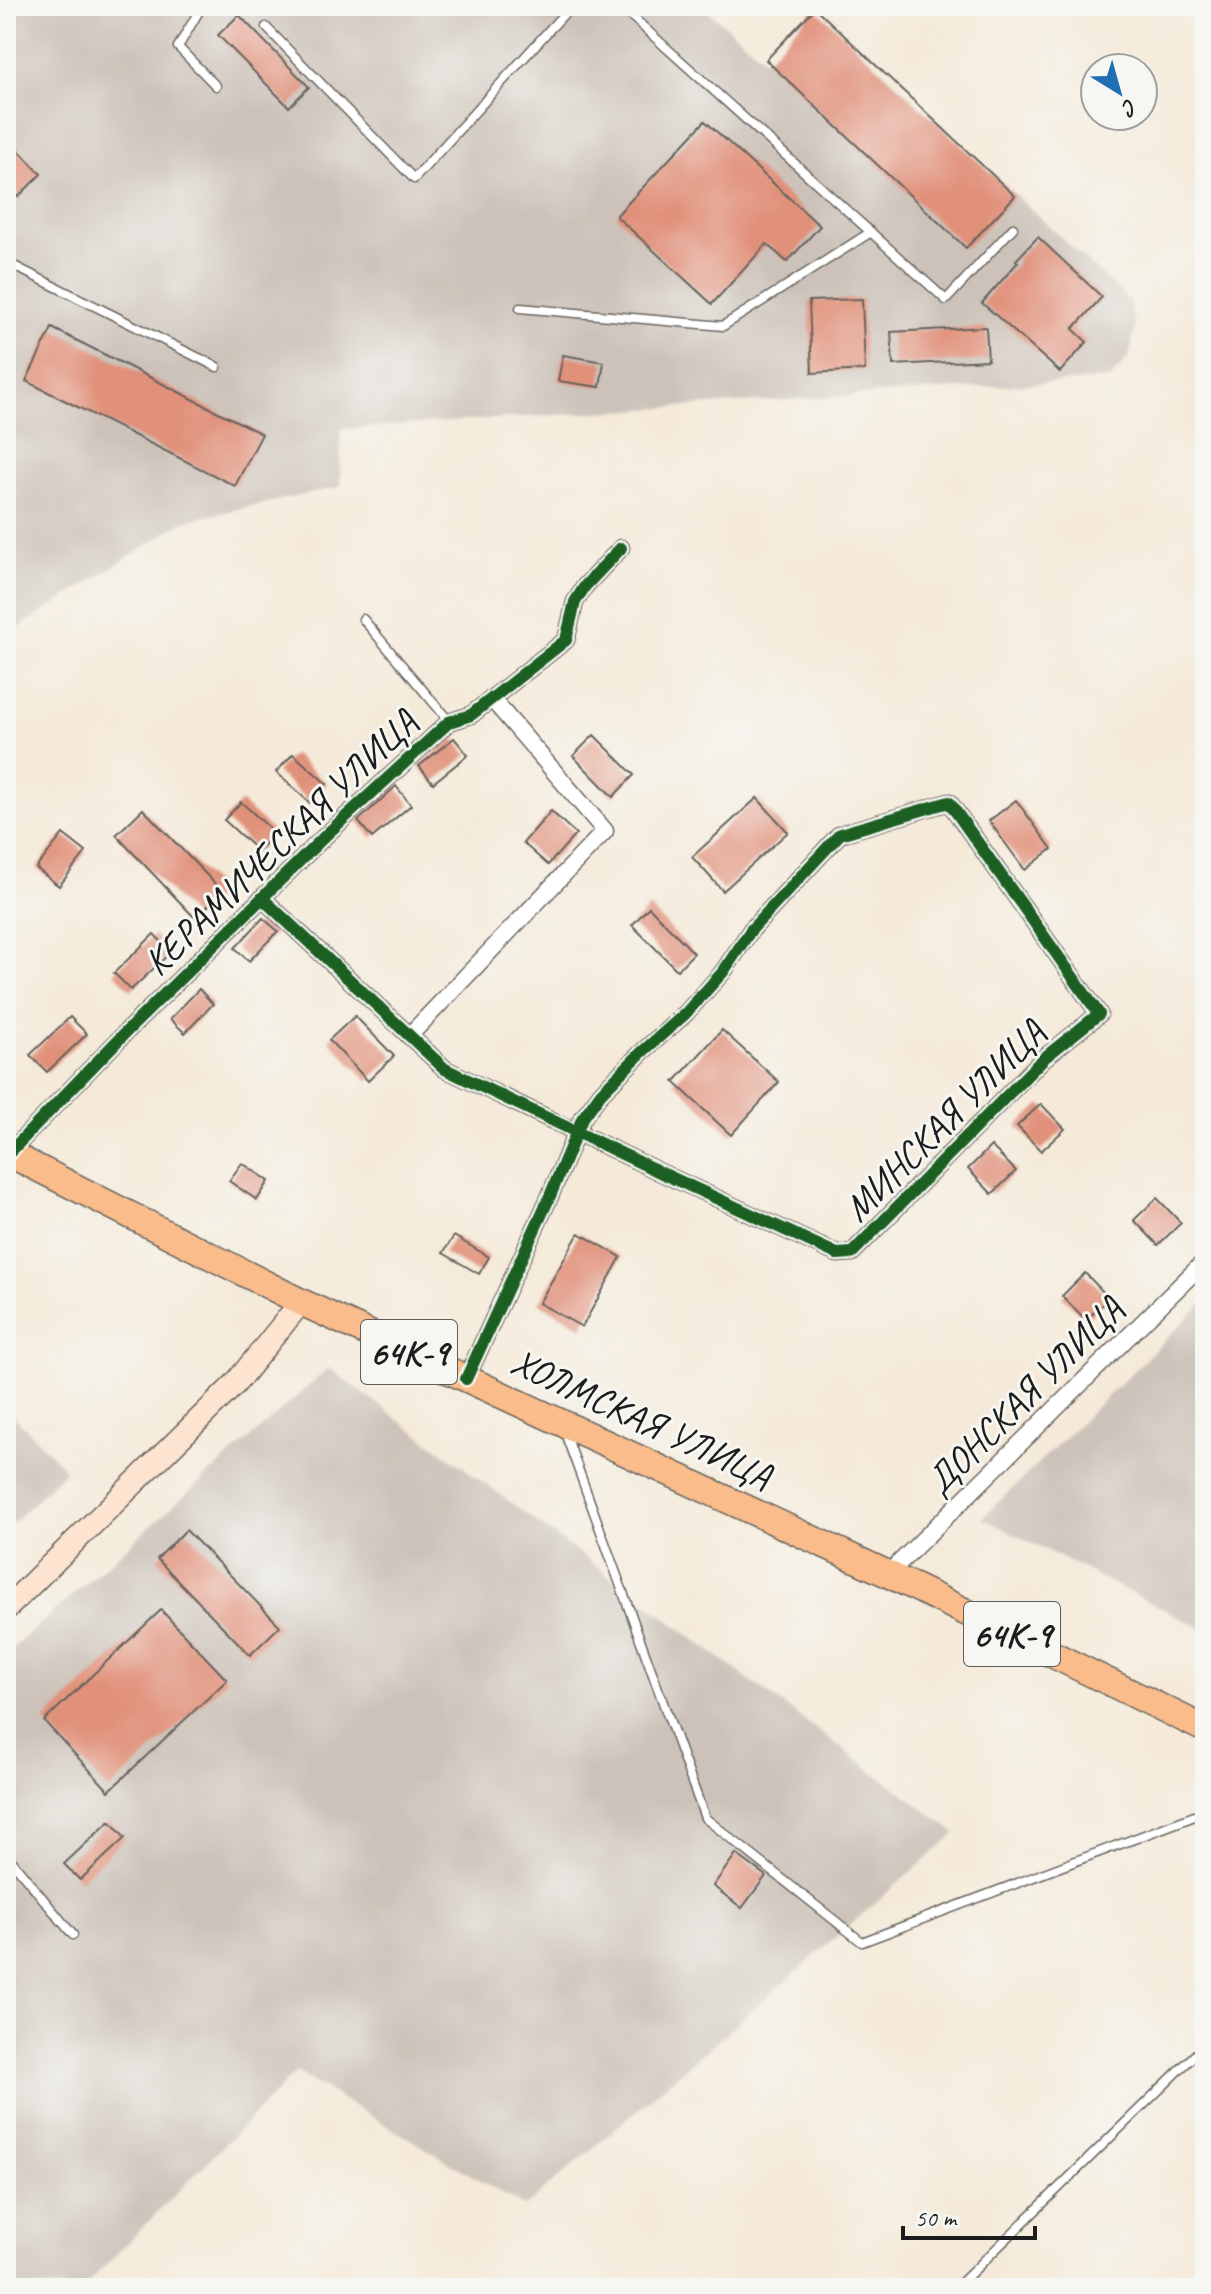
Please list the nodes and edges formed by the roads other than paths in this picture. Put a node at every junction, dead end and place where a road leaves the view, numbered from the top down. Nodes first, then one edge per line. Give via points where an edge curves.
1 (202, 6) edge
2 (571, 6) edge
3 (620, 6) edge
4 (266, 27) dead end
5 (216, 86) dead end
6 (1013, 228) dead end
7 (871, 232) junction
8 (6, 262) edge
9 (520, 308) dead end
10 (217, 367) dead end
11 (621, 548) dead end
12 (363, 619) dead end
13 (492, 699) junction
14 (449, 722) junction
15 (262, 898) junction
16 (409, 1036) junction
17 (576, 1133) junction
18 (8, 1152) edge
19 (1205, 1261) edge
20 (301, 1302) junction
21 (466, 1379) junction
22 (561, 1423) junction
23 (888, 1574) junction
24 (6, 1609) edge
25 (1205, 1729) edge
26 (1205, 1812) edge
27 (6, 1854) edge
28 (73, 1935) dead end
29 (1205, 2045) edge
30 (956, 2288) edge

1 - 5 lane via 178,47
2 - 4 lane via 414,179
3 - 7 lane
6 - 7 lane via 946,300
7 - 9 lane via 723,326
8 - 10 lane
11 - 13 street, КЕРАМИЧЕСКАЯ УЛИЦА via 575,602 566,640
12 - 14 lane
13 - 14 street, КЕРАМИЧЕСКАЯ УЛИЦА via 471,715
13 - 16 street via 605,831
14 - 15 street, КЕРАМИЧЕСКАЯ УЛИЦА
15 - 16 street, МИНСКАЯ УЛИЦА
15 - 18 street, КЕРАМИЧЕСКАЯ УЛИЦА
16 - 17 street, МИНСКАЯ УЛИЦА via 445,1069
17 - 17 street, МИНСКАЯ УЛИЦА via 837,1254 852,1253 1044,1058 1099,1014 949,802 840,834 751,930 685,1014 601,1093
17 - 21 street
18 - 20 main road, ХОЛМСКАЯ УЛИЦА / 64К-9
19 - 23 street, ДОНСКАЯ УЛИЦА
20 - 21 main road, ХОЛМСКАЯ УЛИЦА / 64К-9
20 - 24 main road via 235,1384
21 - 22 main road, ХОЛМСКАЯ УЛИЦА / 64К-9
22 - 23 main road, ХОЛМСКАЯ УЛИЦА / 64К-9
22 - 26 lane via 705,1818 862,1942
23 - 25 main road, ХОЛМСКАЯ УЛИЦА / 64К-9
27 - 28 lane
29 - 30 lane

